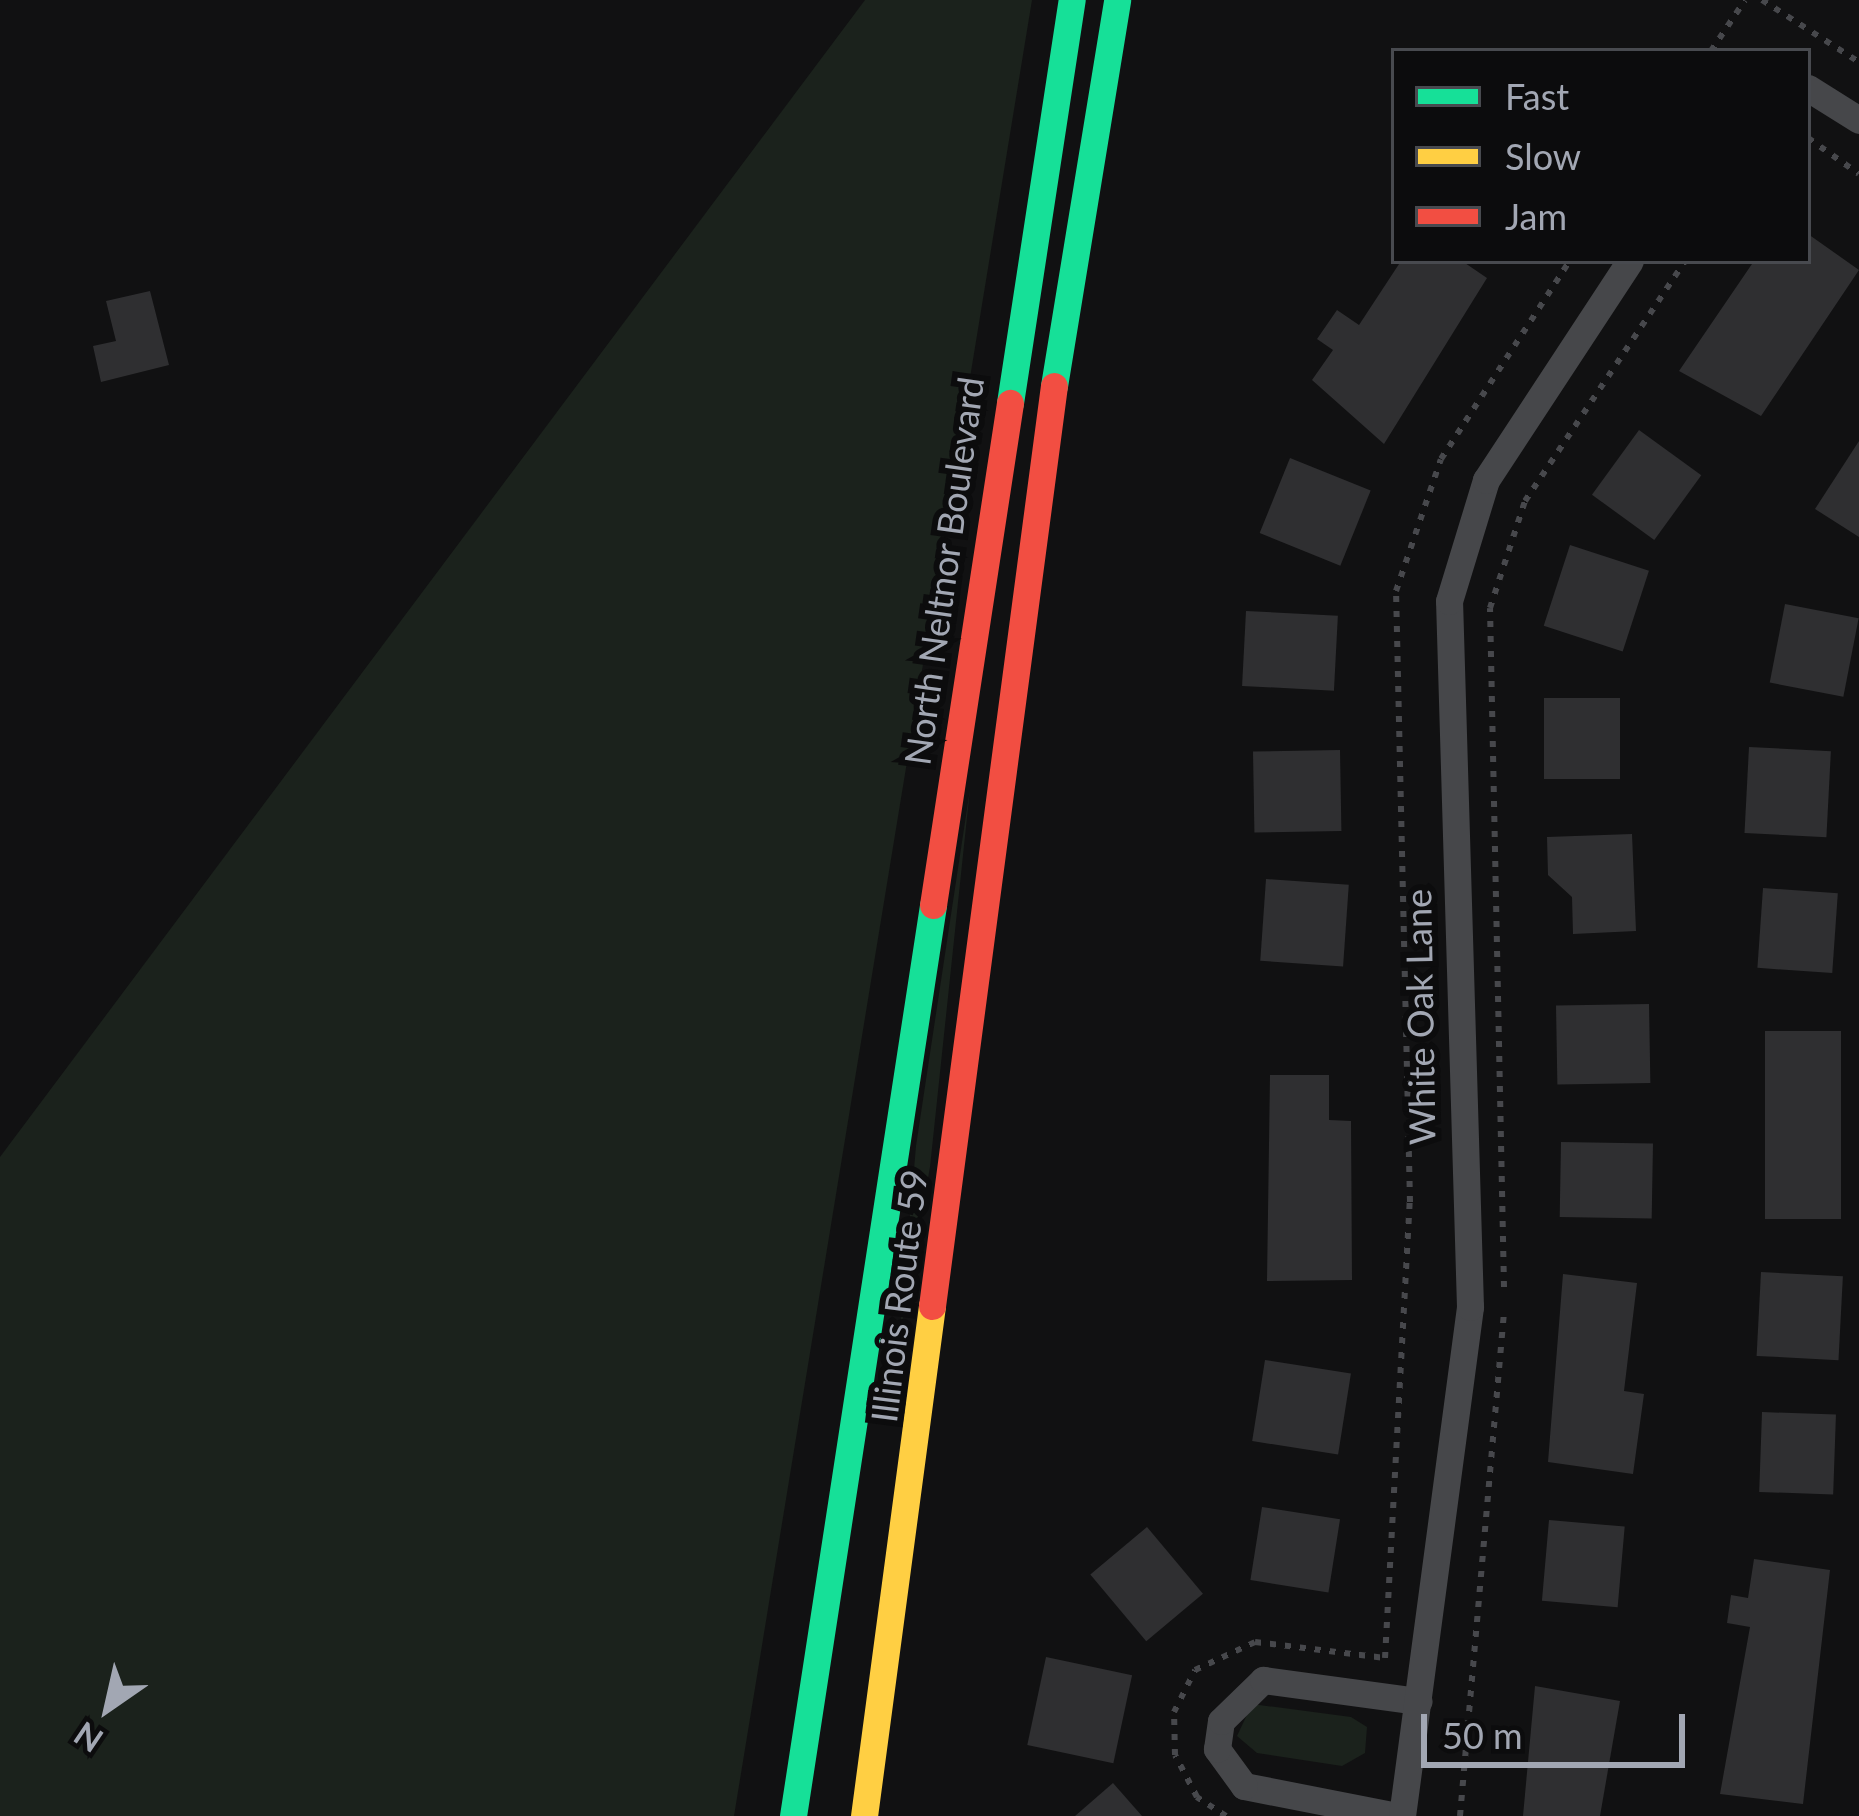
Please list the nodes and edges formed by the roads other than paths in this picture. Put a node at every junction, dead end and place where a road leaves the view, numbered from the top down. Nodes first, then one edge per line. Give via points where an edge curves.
1 (1072, 0) edge
2 (1118, 0) edge
3 (1811, 90) edge
4 (1859, 120) edge
5 (1628, 264) edge
6 (890, 1153) joint
7 (1419, 1701) junction
8 (794, 1816) edge
9 (864, 1816) edge
10 (1400, 1816) edge

1 - 6 main road, North Neltnor Boulevard
2 - 9 main road, Illinois Route 59 via 1078,209
3 - 4 street
5 - 7 street, White Oak Lane via 1486,480 1449,601 1470,1307
6 - 8 main road, Illinois Route 59
7 - 10 street, White Oak Lane
7 - 10 street via 1263,1680 1221,1721 1216,1749 1244,1786

